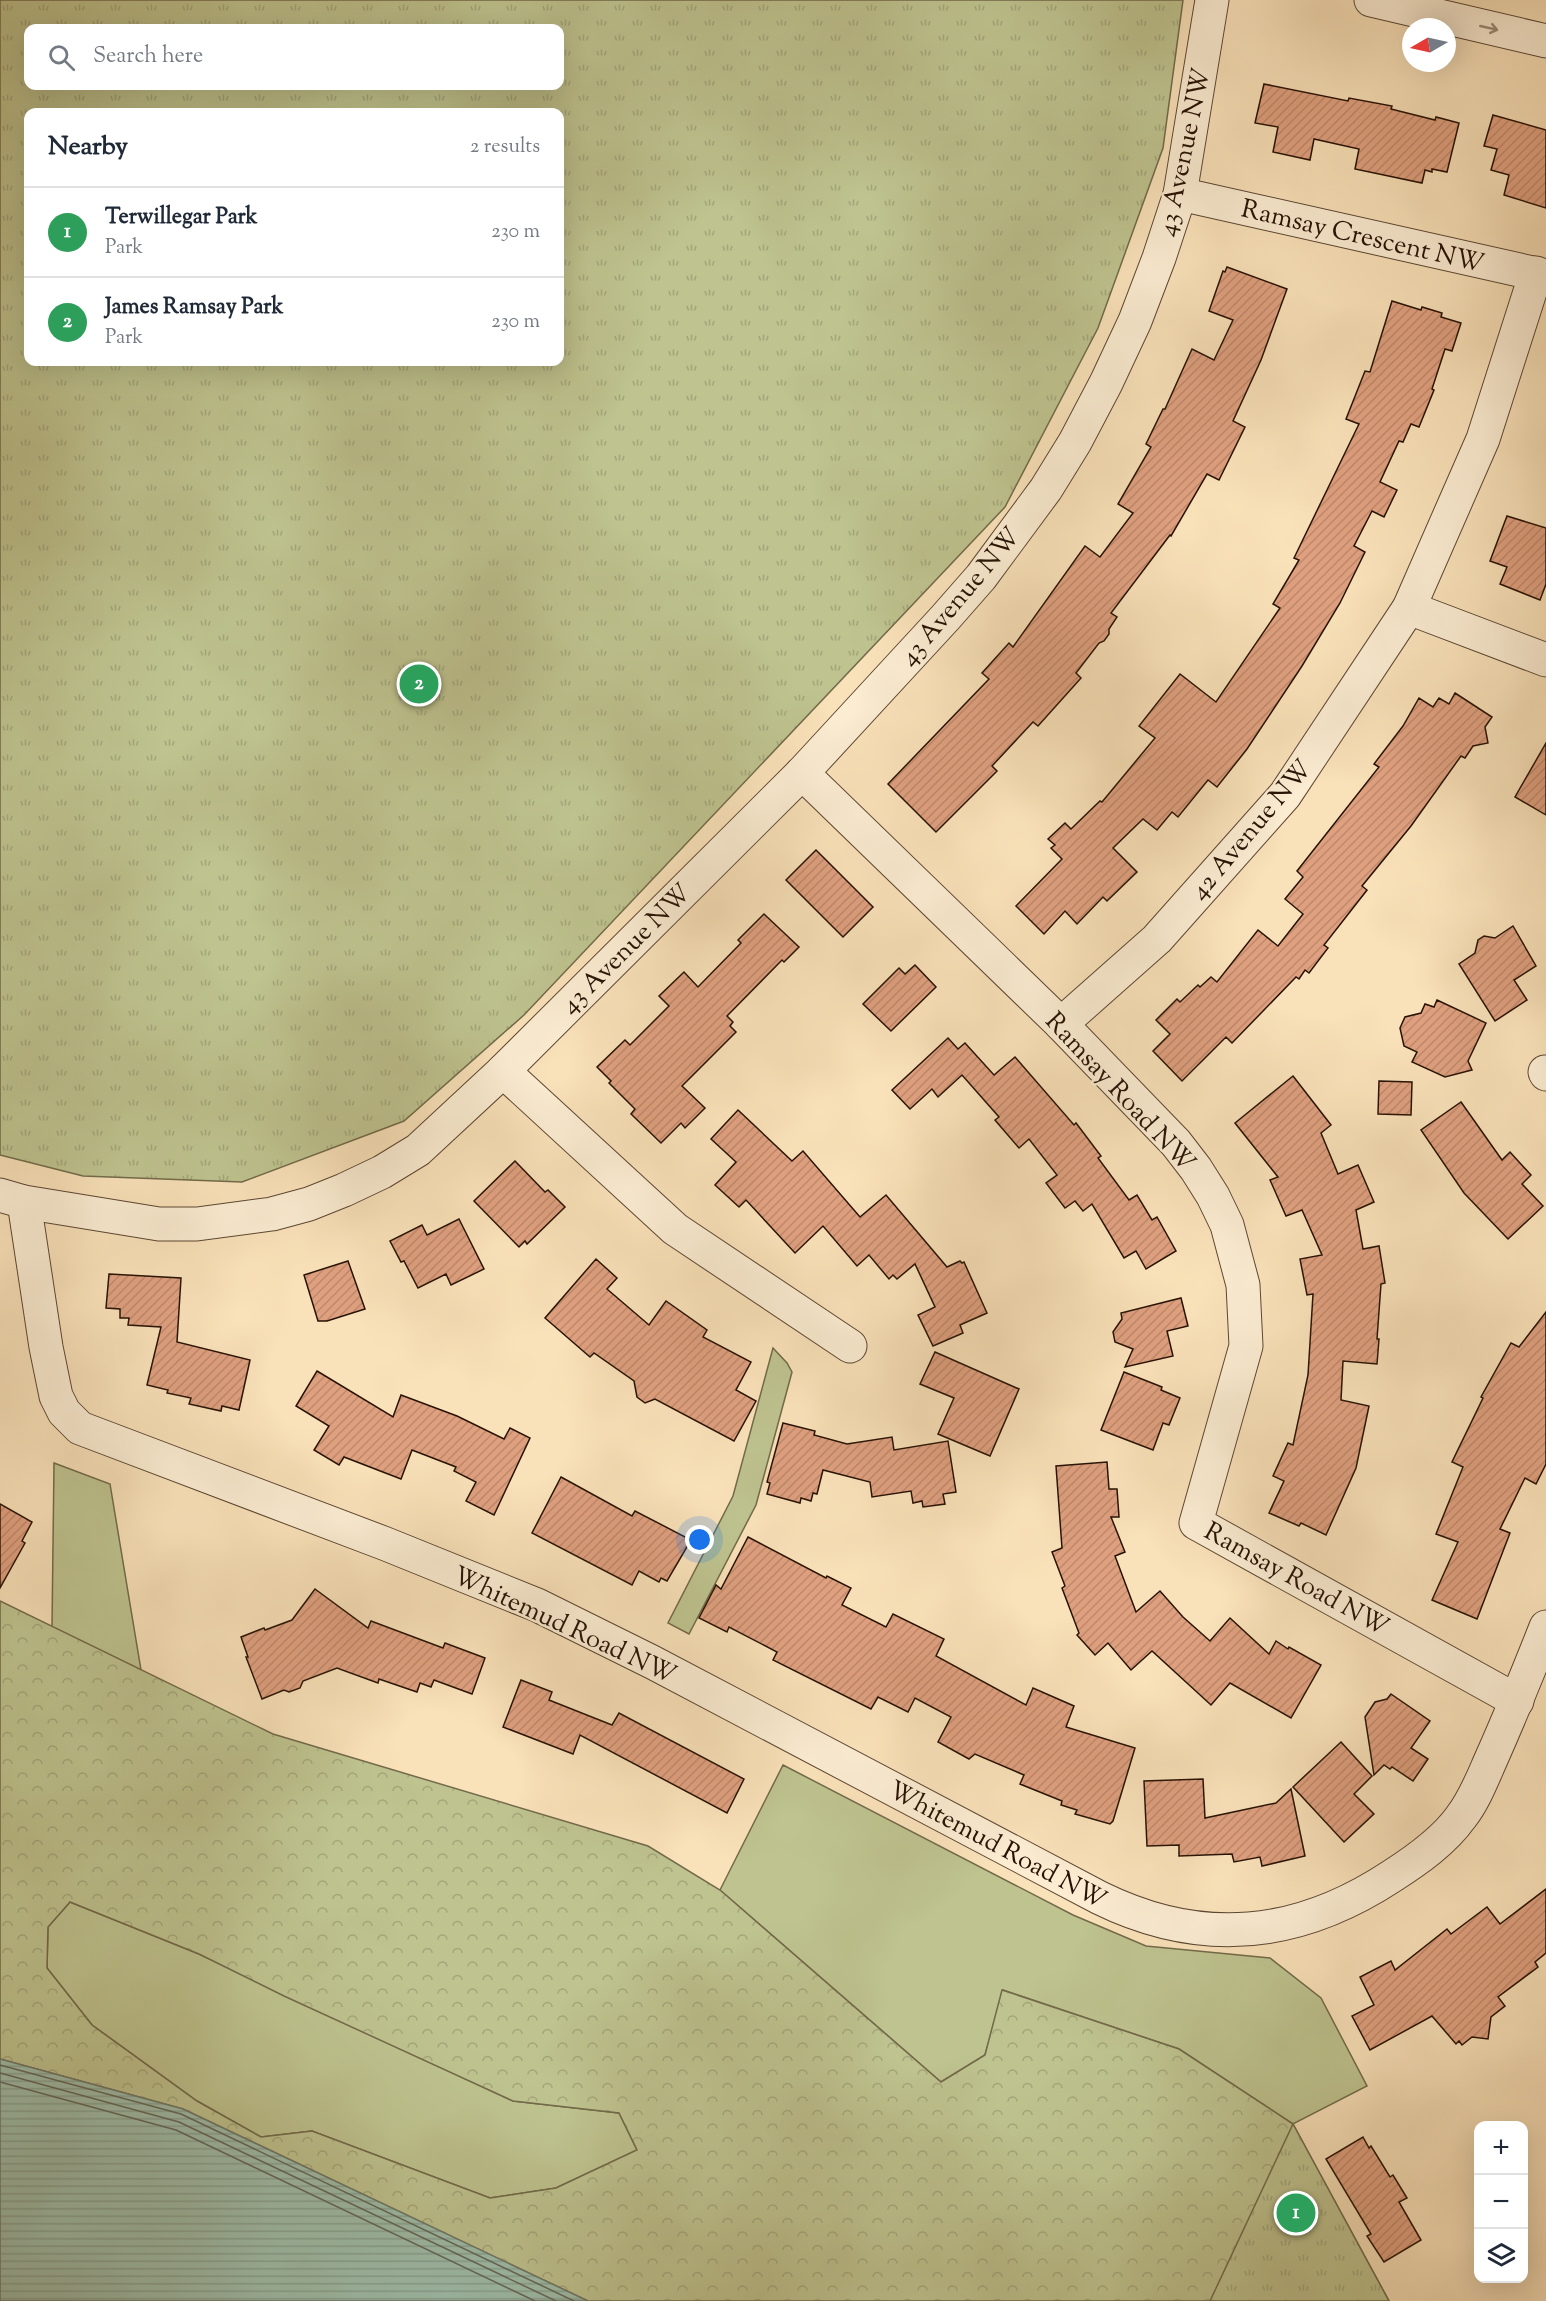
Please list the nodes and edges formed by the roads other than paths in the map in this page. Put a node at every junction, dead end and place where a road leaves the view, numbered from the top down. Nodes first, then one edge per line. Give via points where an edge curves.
1 (1212, 0) edge
2 (1371, 0) edge
3 (1546, 41) edge
4 (1180, 194) junction
5 (1541, 275) edge
6 (1409, 608) junction
7 (1546, 660) edge
8 (802, 773) junction
9 (1061, 1024) junction
10 (503, 1071) junction
11 (12, 1198) edge
12 (850, 1346) dead end
13 (1546, 1627) edge
14 (1516, 1701) junction

1 - 4 street, 43 Avenue NW
2 -> 3 street
4 - 5 street, Ramsay Crescent NW
4 - 8 street, 43 Avenue NW via 1135,321 1096,402 1046,489 967,593
5 - 6 street, 42 Avenue NW via 1483,439
6 - 7 street
6 - 9 street, 42 Avenue NW via 1285,795 1157,939
8 - 9 street, Ramsay Road NW
8 - 10 street, 43 Avenue NW
9 - 14 street, Ramsay Road NW via 1190,1160 1213,1196 1236,1255 1243,1285 1246,1346 1196,1523
10 - 11 street, 43 Avenue NW via 410,1155 344,1190 272,1214 197,1224 159,1224
10 - 12 street via 675,1229
11 - 14 street, Whitemud Road NW via 56,1396 64,1412 80,1428 537,1605 1124,1910 1175,1926 1229,1931 1278,1925 1348,1902 1408,1866 1461,1818
13 - 14 street

